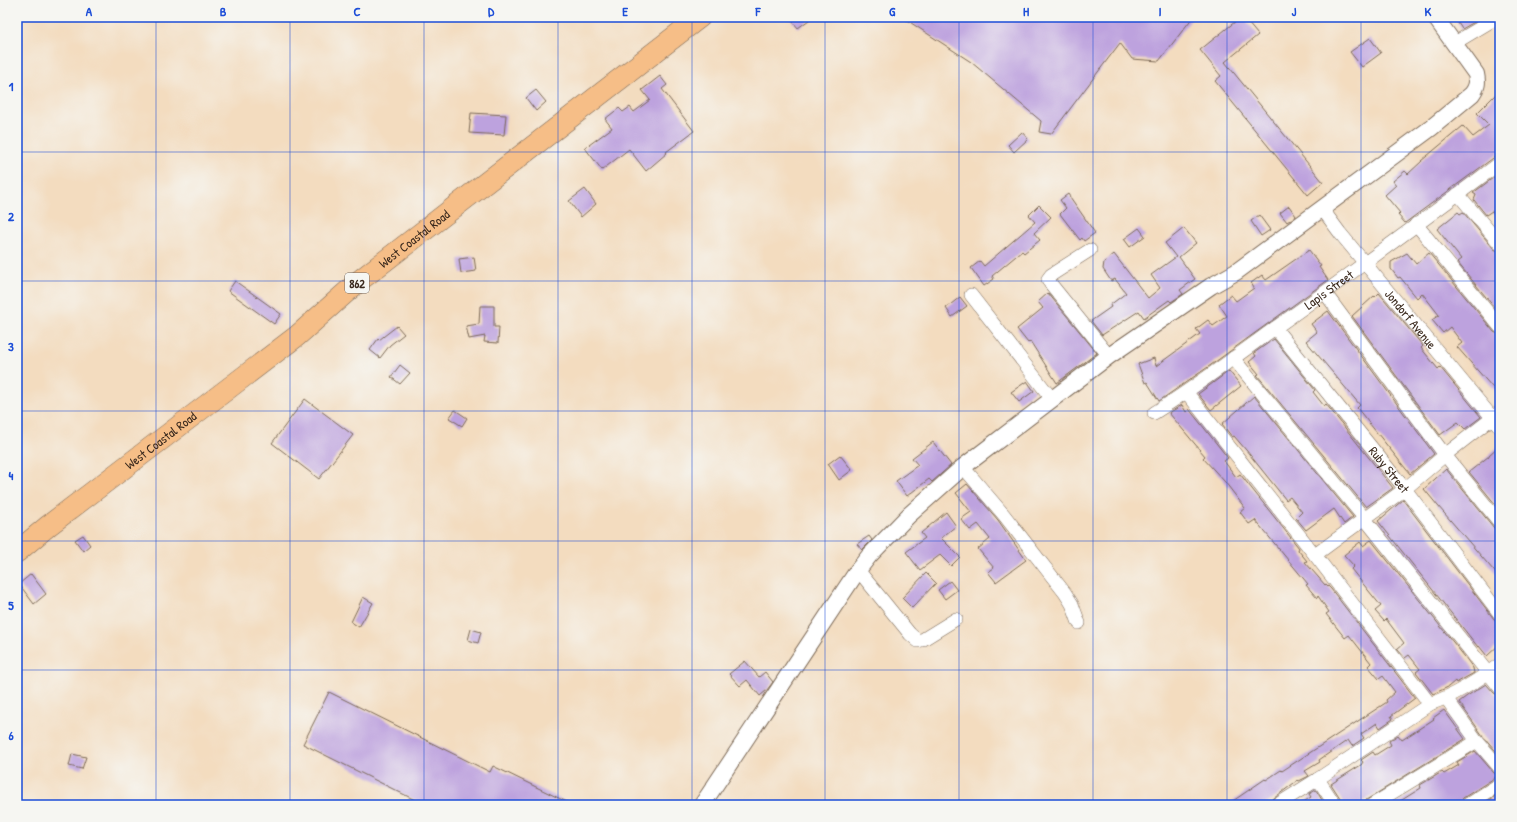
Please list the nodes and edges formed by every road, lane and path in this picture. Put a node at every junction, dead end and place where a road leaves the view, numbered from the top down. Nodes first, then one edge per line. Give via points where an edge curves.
1 (700, 17) edge
2 (1435, 17) edge
3 (1498, 17) edge
4 (1453, 44) junction
5 (1500, 162) edge
6 (1458, 194) junction
7 (1323, 210) junction
8 (1416, 224) junction
9 (1500, 244) edge
10 (1090, 250) dead end
11 (1365, 264) junction
12 (1325, 293) junction
13 (971, 295) dead end
14 (1500, 327) edge
15 (1275, 328) junction
16 (1108, 356) junction
17 (1233, 358) junction
18 (1187, 393) junction
19 (1052, 399) junction
20 (1154, 413) dead end
21 (1498, 419) edge
22 (1445, 455) junction
23 (963, 467) junction
24 (1405, 489) junction
25 (1365, 519) junction
26 (1500, 523) edge
27 (17, 552) edge
28 (1315, 555) junction
29 (858, 570) junction
30 (1500, 614) edge
31 (956, 619) dead end
32 (1079, 624) dead end
33 (1500, 664) edge
34 (1488, 673) junction
35 (1500, 688) edge
36 (1446, 698) junction
37 (1430, 704) junction
38 (1477, 741) junction
39 (1500, 768) edge
40 (1318, 780) junction
41 (1500, 784) edge
42 (702, 805) edge
43 (1277, 805) edge
44 (1334, 805) edge
45 (1372, 805) edge
46 (1467, 805) edge

1 - 27 main road, West Coastal Road / 862 via 359,281 297,336
2 - 4 street
3 - 4 street
4 - 7 street via 1476,74 1476,89 1431,128
5 - 6 street, Lapis Street
6 - 8 street, Lapis Street
6 - 9 street
7 - 11 street, Jondorf Avenue
7 - 16 street via 1236,272 1210,286
8 - 11 street, Lapis Street
8 - 14 street
10 - 16 street via 1048,279
11 - 12 street, Lapis Street
11 - 21 street, Jondorf Avenue
12 - 15 street, Lapis Street
12 - 22 street
13 - 19 street
15 - 17 street, Lapis Street
15 - 24 street, Ruby Street
16 - 19 street
17 - 18 street, Lapis Street
17 - 25 street
18 - 20 street, Lapis Street
18 - 28 street
19 - 23 street
21 - 22 street
22 - 24 street
22 - 26 street
23 - 29 street via 908,515
23 - 32 street via 1065,593
24 - 25 street
24 - 30 street, Ruby Street
25 - 28 street
25 - 34 street
28 - 37 street
29 - 31 street via 918,641
29 - 42 street
33 - 34 street
34 - 35 street
34 - 36 street
36 - 37 street
36 - 38 street
37 - 40 street
38 - 39 street
38 - 45 street
40 - 43 street
40 - 44 street
41 - 46 street

